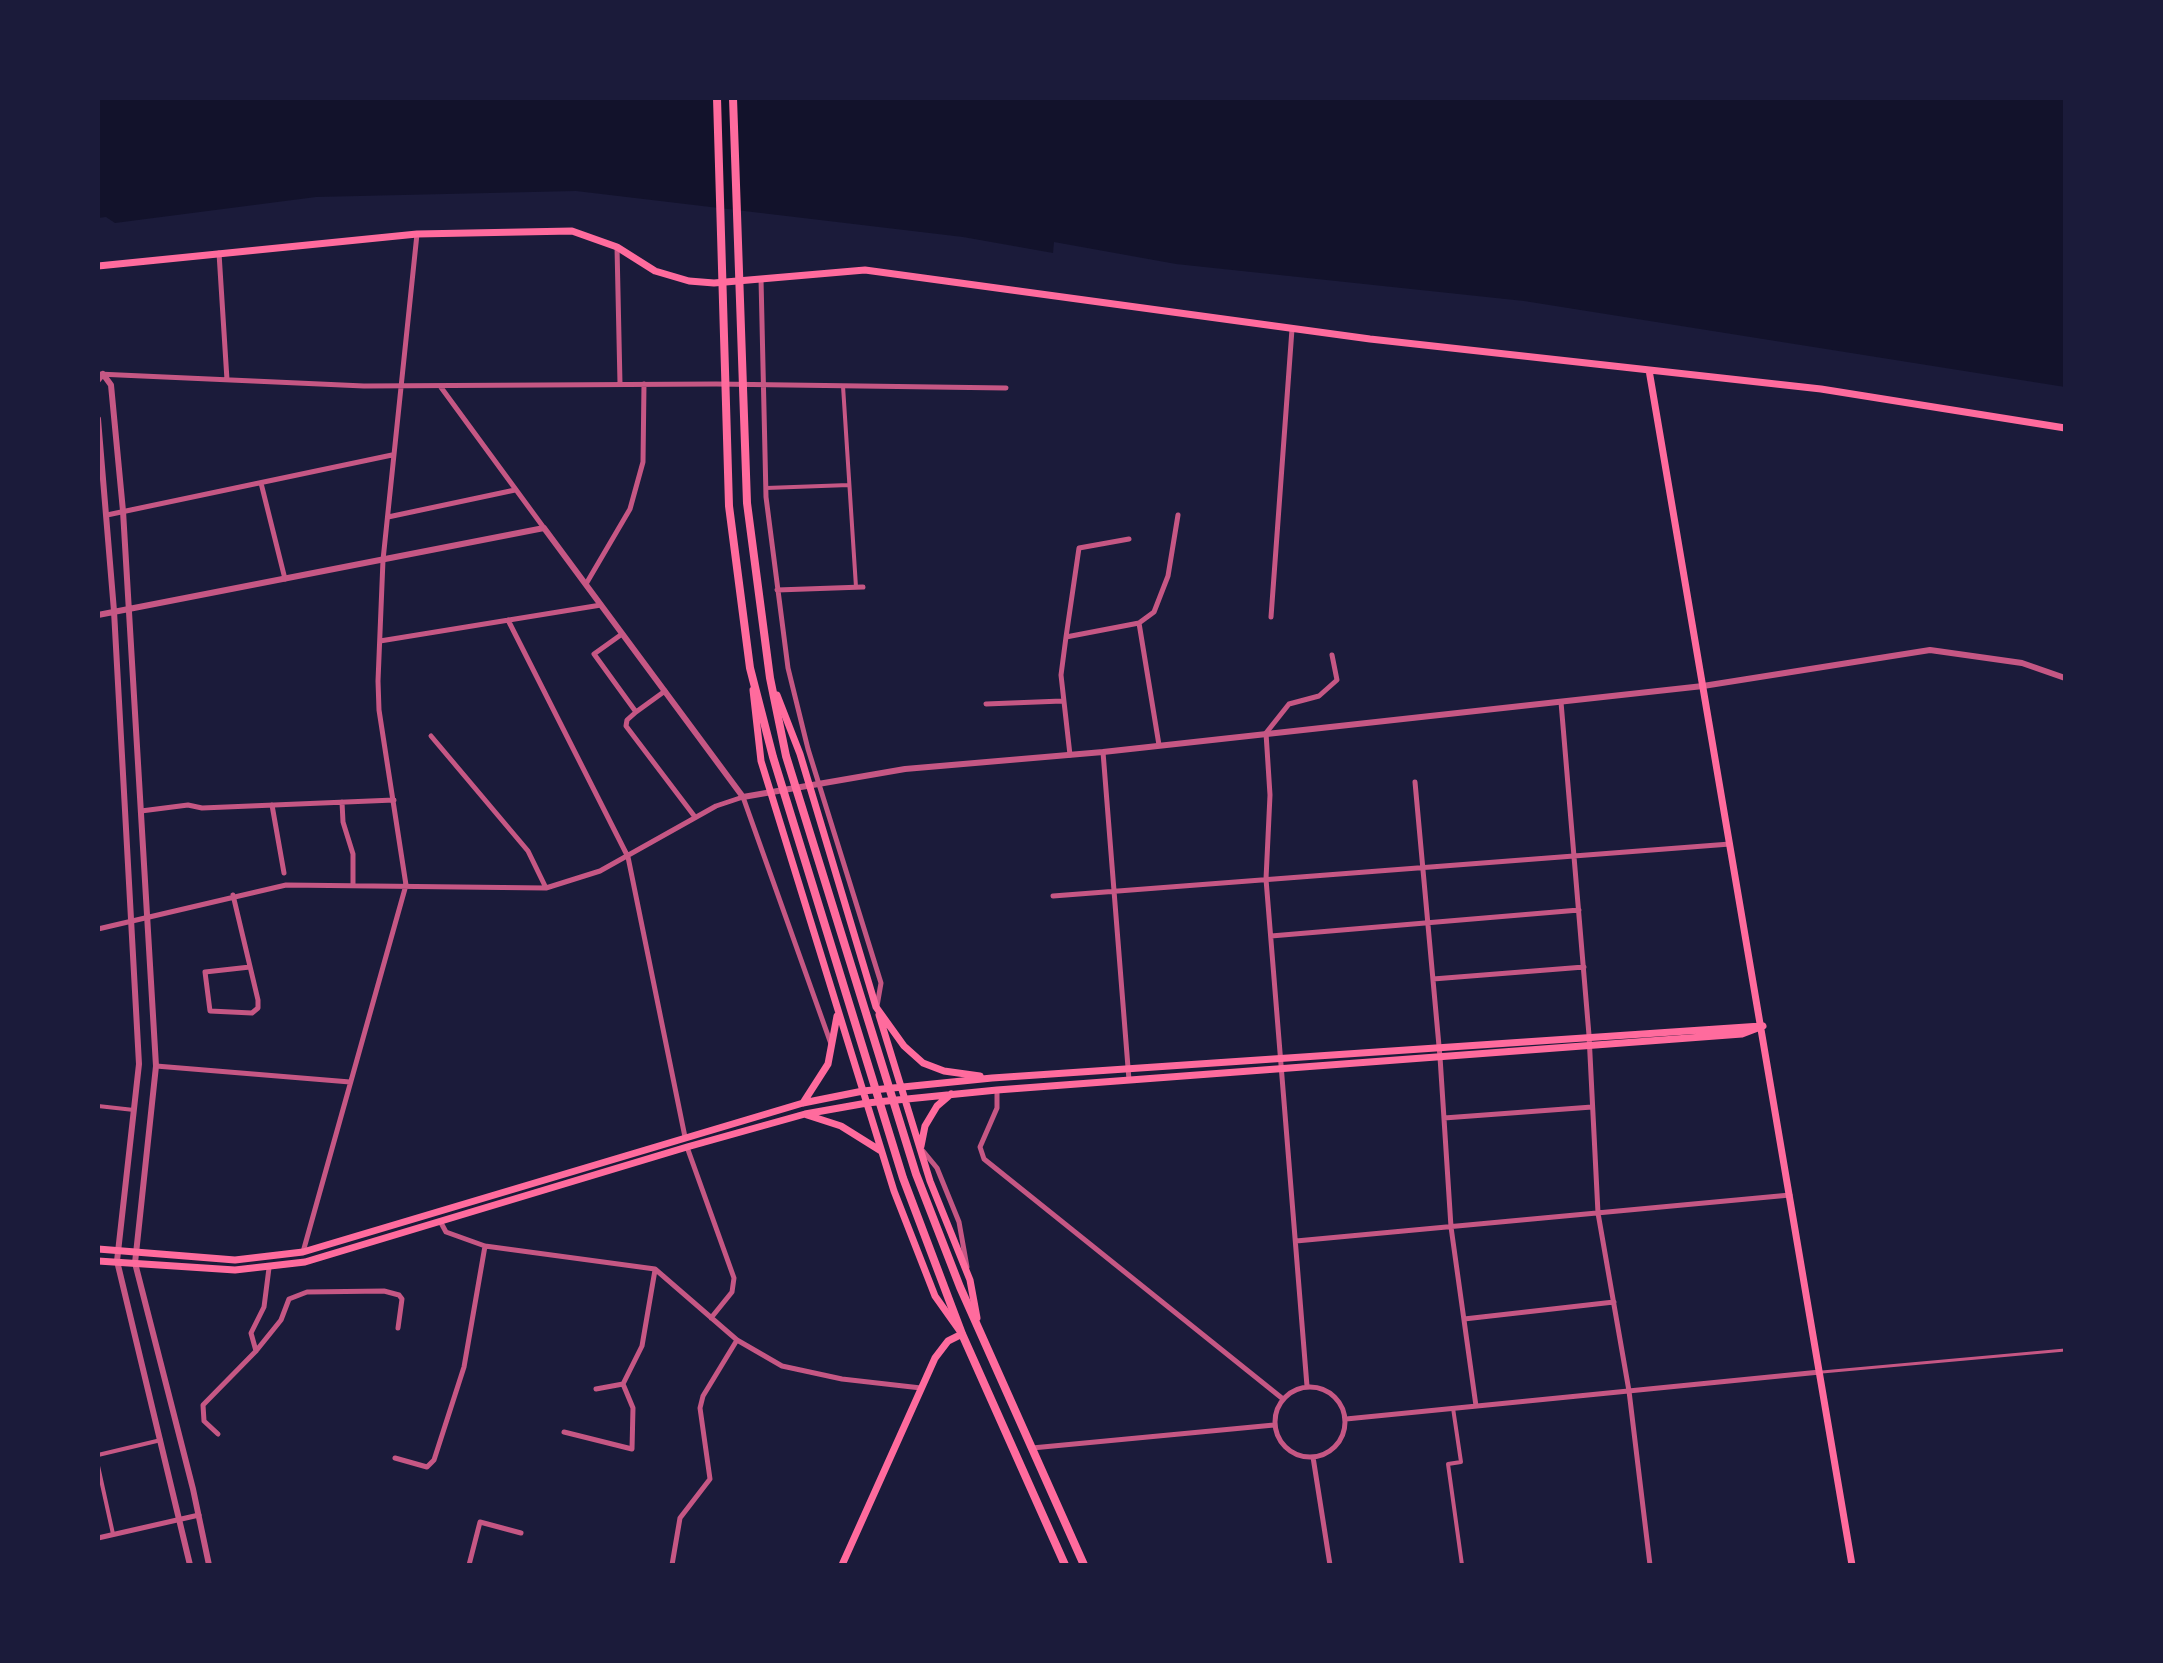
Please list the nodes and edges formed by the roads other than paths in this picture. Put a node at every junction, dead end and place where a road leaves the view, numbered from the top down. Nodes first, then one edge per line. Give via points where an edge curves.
1 (717, 98) edge
2 (733, 98) edge
3 (417, 234) junction
4 (617, 247) junction
5 (219, 253) junction
6 (98, 266) edge
7 (761, 279) junction
8 (1292, 329) junction
9 (1649, 370) junction
10 (100, 376) edge
11 (227, 380) junction
12 (620, 384) junction
13 (644, 384) junction
14 (763, 384) junction
15 (402, 386) junction
16 (439, 386) junction
17 (843, 386) junction
18 (1006, 388) dead end
19 (98, 419) edge
20 (2065, 428) edge
21 (392, 455) junction
22 (261, 483) junction
23 (849, 485) junction
24 (766, 488) junction
25 (515, 490) junction
26 (123, 511) junction
27 (107, 515) junction
28 (1178, 515) dead end
29 (388, 517) junction
30 (544, 528) junction
31 (1129, 539) dead end
32 (383, 560) junction
33 (286, 580) junction
34 (586, 584) junction
35 (856, 587) junction
36 (863, 587) dead end
37 (777, 590) junction
38 (601, 605) junction
39 (129, 608) junction
40 (114, 611) junction
41 (98, 615) edge
42 (1271, 617) dead end
43 (508, 620) junction
44 (1139, 623) junction
45 (622, 634) junction
46 (1066, 637) junction
47 (380, 641) junction
48 (1332, 655) dead end
49 (750, 668) junction
50 (770, 678) junction
51 (2065, 678) edge
52 (1703, 686) junction
53 (665, 691) junction
54 (1062, 701) junction
55 (1561, 702) junction
56 (986, 704) dead end
57 (636, 712) junction
58 (1266, 733) junction
59 (431, 736) dead end
60 (1159, 745) junction
61 (1103, 752) junction
62 (1070, 755) junction
63 (1415, 782) dead end
64 (819, 784) junction
65 (743, 797) junction
66 (394, 800) junction
67 (342, 802) junction
68 (272, 805) junction
69 (141, 811) junction
70 (695, 817) junction
71 (1731, 844) junction
72 (1574, 856) junction
73 (628, 857) junction
74 (1423, 867) junction
75 (284, 873) dead end
76 (1266, 879) junction
77 (353, 885) junction
78 (406, 885) junction
79 (546, 888) junction
80 (1114, 891) junction
81 (233, 895) junction
82 (1053, 896) dead end
83 (1579, 910) junction
84 (148, 919) junction
85 (132, 922) junction
86 (1428, 923) junction
87 (98, 929) edge
88 (1271, 936) junction
89 (250, 967) junction
90 (1584, 967) junction
91 (1433, 979) junction
92 (876, 1007) junction
93 (838, 1013) junction
94 (1763, 1026) junction
95 (1589, 1035) junction
96 (831, 1045) junction
97 (1439, 1046) junction
98 (1589, 1046) junction
99 (1281, 1057) junction
100 (1440, 1057) junction
101 (156, 1066) junction
102 (1128, 1068) junction
103 (1281, 1068) junction
104 (992, 1078) junction
105 (1129, 1080) junction
106 (350, 1082) junction
107 (901, 1086) junction
108 (997, 1090) junction
109 (863, 1091) junction
110 (951, 1094) junction
111 (905, 1099) junction
112 (803, 1103) junction
113 (867, 1103) junction
114 (98, 1106) edge
115 (1592, 1107) junction
116 (134, 1110) junction
117 (805, 1114) junction
118 (1444, 1118) junction
119 (685, 1137) junction
120 (687, 1147) junction
121 (920, 1148) junction
122 (881, 1151) junction
123 (1791, 1195) junction
124 (1598, 1213) junction
125 (440, 1221) junction
126 (1451, 1227) junction
127 (1296, 1241) junction
128 (485, 1246) junction
129 (98, 1249) edge
130 (117, 1250) junction
131 (135, 1251) junction
132 (303, 1252) junction
133 (98, 1261) edge
134 (117, 1261) junction
135 (135, 1263) junction
136 (269, 1268) junction
137 (655, 1269) junction
138 (1614, 1302) junction
139 (711, 1318) junction
140 (1464, 1319) junction
141 (398, 1328) dead end
142 (978, 1328) junction
143 (962, 1334) junction
144 (737, 1340) junction
145 (2065, 1350) edge
146 (256, 1351) junction
147 (1820, 1372) junction
148 (623, 1384) junction
149 (1307, 1386) junction
150 (921, 1388) junction
151 (596, 1389) dead end
152 (1629, 1391) junction
153 (1283, 1399) junction
154 (1476, 1406) junction
155 (1453, 1408) junction
156 (1346, 1419) junction
157 (1274, 1425) junction
158 (564, 1432) dead end
159 (218, 1434) dead end
160 (161, 1440) junction
161 (1031, 1448) junction
162 (98, 1455) edge
163 (1313, 1457) junction
164 (395, 1458) dead end
165 (98, 1466) edge
166 (199, 1515) junction
167 (181, 1519) junction
168 (521, 1533) dead end
169 (113, 1535) junction
170 (98, 1538) edge
171 (190, 1565) edge
172 (209, 1565) edge
173 (469, 1565) edge
174 (672, 1565) edge
175 (842, 1565) edge
176 (1065, 1565) edge
177 (1084, 1565) edge
178 (1330, 1565) edge
179 (1462, 1565) edge
180 (1650, 1565) edge
181 (1852, 1565) edge

1 - 49 highway via 729,506
2 - 50 highway via 747,503
3 - 4 main road via 572,231
3 - 5 main road
3 - 15 street
4 - 7 main road via 655,271 689,281
4 - 12 street
5 - 6 main road
5 - 11 street
7 - 8 main road via 865,270
7 - 14 street
8 - 9 main road
8 - 42 street
9 - 20 main road via 1821,389
9 - 52 main road
10 - 11 street
10 - 26 street via 111,385
11 - 15 street
12 - 13 street
12 - 16 street
13 - 14 street
13 - 34 street via 643,462 637,485 630,509
14 - 17 street
14 - 24 street
15 - 16 street
15 - 21 street
16 - 25 street
17 - 18 street
17 - 23 street
19 - 27 street
21 - 22 street
21 - 29 street
22 - 26 street
22 - 33 street
23 - 24 street
23 - 35 street
24 - 37 street
25 - 29 street
25 - 30 street
26 - 27 street
26 - 39 street
27 - 40 street
28 - 44 street via 1168,576 1154,612
29 - 32 street
30 - 32 street
30 - 34 street
31 - 46 street via 1079,548
32 - 33 street
32 - 47 street
33 - 39 street
34 - 38 street
35 - 36 street
35 - 37 street
37 - 64 street via 788,668
38 - 43 street
38 - 45 street
39 - 40 street
39 - 69 street
40 - 41 street
40 - 85 street
43 - 47 street
43 - 73 street
44 - 46 street
44 - 60 street
45 - 53 street
45 - 57 street via 594,654
46 - 54 street
47 - 66 street via 379,710
48 - 58 street via 1337,680 1319,696 1289,704
49 - 93 main road via 761,761
49 - 143 highway via 903,1178
50 - 92 main road via 800,754
50 - 142 highway via 786,756 916,1174
51 - 52 street via 2022,663 1930,650
52 - 55 street
52 - 71 main road
53 - 57 street
53 - 65 street
54 - 56 street
54 - 62 street
55 - 58 street
55 - 72 street
57 - 70 street via 626,726
58 - 60 street
58 - 76 street
59 - 79 street via 528,851
60 - 61 street
61 - 62 street
61 - 80 street
62 - 64 street via 905,769
63 - 74 street
64 - 65 street
64 - 92 street via 881,983
65 - 70 street
65 - 96 street
66 - 67 street
66 - 78 street
67 - 68 street
67 - 77 street via 353,854
68 - 69 street
68 - 75 street
69 - 84 street
70 - 73 street
71 - 72 street
71 - 94 main road
72 - 74 street
72 - 83 street
73 - 79 street
73 - 119 street
74 - 76 street
74 - 86 street
76 - 80 street
76 - 88 street
77 - 78 street
77 - 81 street via 286,885
78 - 79 street
78 - 106 street
80 - 82 street
80 - 102 street
81 - 84 street
81 - 89 street
83 - 86 street
83 - 90 street
84 - 85 street
84 - 101 street
85 - 87 street
85 - 116 street via 139,1064
86 - 88 street
86 - 91 street
88 - 99 street
89 - 89 street via 256,1011 210,1011 205,972
90 - 91 street
90 - 95 street
91 - 97 street
92 - 104 main road via 923,1063
92 - 107 main road
93 - 96 main road
93 - 109 main road
94 - 95 main road
94 - 98 main road via 1742,1034
94 - 123 main road
95 - 97 main road
95 - 98 street
96 - 112 main road via 819,1081
97 - 99 main road
97 - 100 street
98 - 100 main road
98 - 115 street
99 - 102 main road
99 - 103 street
100 - 103 main road
100 - 118 street
101 - 106 street
101 - 131 street
102 - 104 main road
102 - 105 street
103 - 105 main road
103 - 127 street
104 - 107 main road
105 - 108 main road
106 - 132 street
107 - 109 main road
107 - 111 main road
108 - 110 main road
108 - 153 street via 997,1108 980,1147 984,1159
109 - 112 main road
109 - 113 main road
110 - 111 main road
110 - 121 main road via 925,1126
111 - 113 main road
111 - 121 main road
112 - 119 main road
113 - 117 main road
113 - 122 main road
114 - 116 street
115 - 118 street
115 - 124 street
116 - 130 street
117 - 120 main road
117 - 122 main road via 841,1126
118 - 126 street
119 - 132 main road
120 - 125 main road
120 - 139 street via 734,1278 732,1292
121 - 142 main road via 970,1280
122 - 143 main road via 935,1296
123 - 124 street
123 - 147 main road
124 - 126 street
124 - 138 street
125 - 128 street via 446,1232
125 - 136 main road
126 - 127 street
126 - 140 street
127 - 149 street
128 - 137 street
128 - 164 street via 464,1367 434,1460 427,1467
129 - 130 main road
130 - 131 main road
130 - 134 street
131 - 132 main road via 235,1260
131 - 135 street
133 - 134 main road
134 - 135 main road
134 - 160 street
135 - 136 main road
135 - 166 street
136 - 146 street via 264,1307 251,1333
137 - 139 street
137 - 148 street via 642,1346
138 - 140 street
138 - 152 street
139 - 144 street
140 - 154 street
141 - 146 street via 399,1295 307,1292 289,1299 281,1320
142 - 161 highway
143 - 150 main road via 948,1341
143 - 176 highway
144 - 150 street via 797,1371
144 - 174 street via 703,1396 701,1422 710,1479 680,1518
145 - 147 lane
146 - 159 street via 203,1405 204,1421
147 - 152 street
147 - 181 main road
148 - 151 street
148 - 158 street via 633,1408 632,1449
149 - 153 street
149 - 156 street via 1329,1392
150 - 175 main road
152 - 154 street
152 - 180 street
153 - 157 street
154 - 155 street
155 - 156 street
155 - 179 street via 1461,1462 1448,1464
156 - 163 street via 1341,1441
157 - 161 street
157 - 163 street via 1291,1452
160 - 162 street
160 - 167 street
161 - 177 highway
163 - 178 street
165 - 169 street
166 - 167 street
166 - 172 street
167 - 169 street
167 - 171 street
168 - 173 street via 480,1522
169 - 170 street

